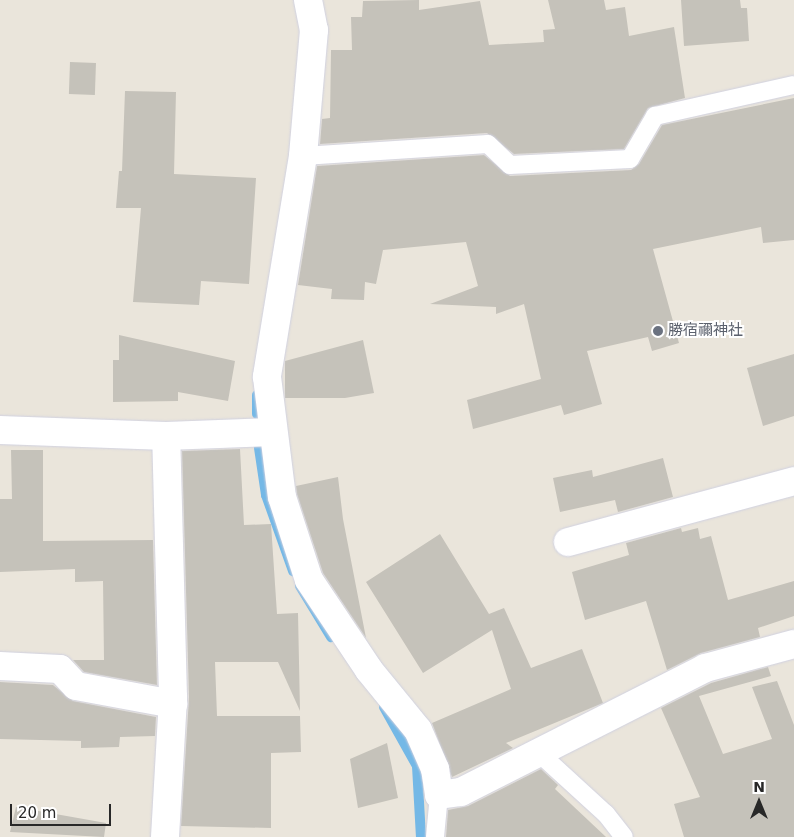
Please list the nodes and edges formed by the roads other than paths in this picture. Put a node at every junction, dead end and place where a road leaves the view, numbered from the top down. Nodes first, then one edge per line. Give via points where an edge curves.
1 (308, 0) edge
2 (794, 85) edge
3 (303, 156) junction
4 (0, 430) edge
5 (272, 432) junction
6 (166, 436) junction
7 (794, 481) edge
8 (568, 542) dead end
9 (794, 644) edge
10 (0, 666) edge
11 (173, 704) junction
12 (538, 752) junction
13 (439, 796) junction
14 (165, 837) edge
15 (435, 837) edge
16 (624, 837) edge

1 - 3 street via 314,30
2 - 3 lane via 655,116 630,159 510,165 488,144
3 - 5 street via 267,377
4 - 6 street
5 - 6 street
5 - 13 street via 282,497 310,580 370,670 418,730 435,769
6 - 11 street
7 - 8 street
9 - 12 street via 705,668
10 - 11 street via 60,668 76,686
11 - 14 street
12 - 13 street via 462,792
12 - 16 lane via 606,814
13 - 15 lane

